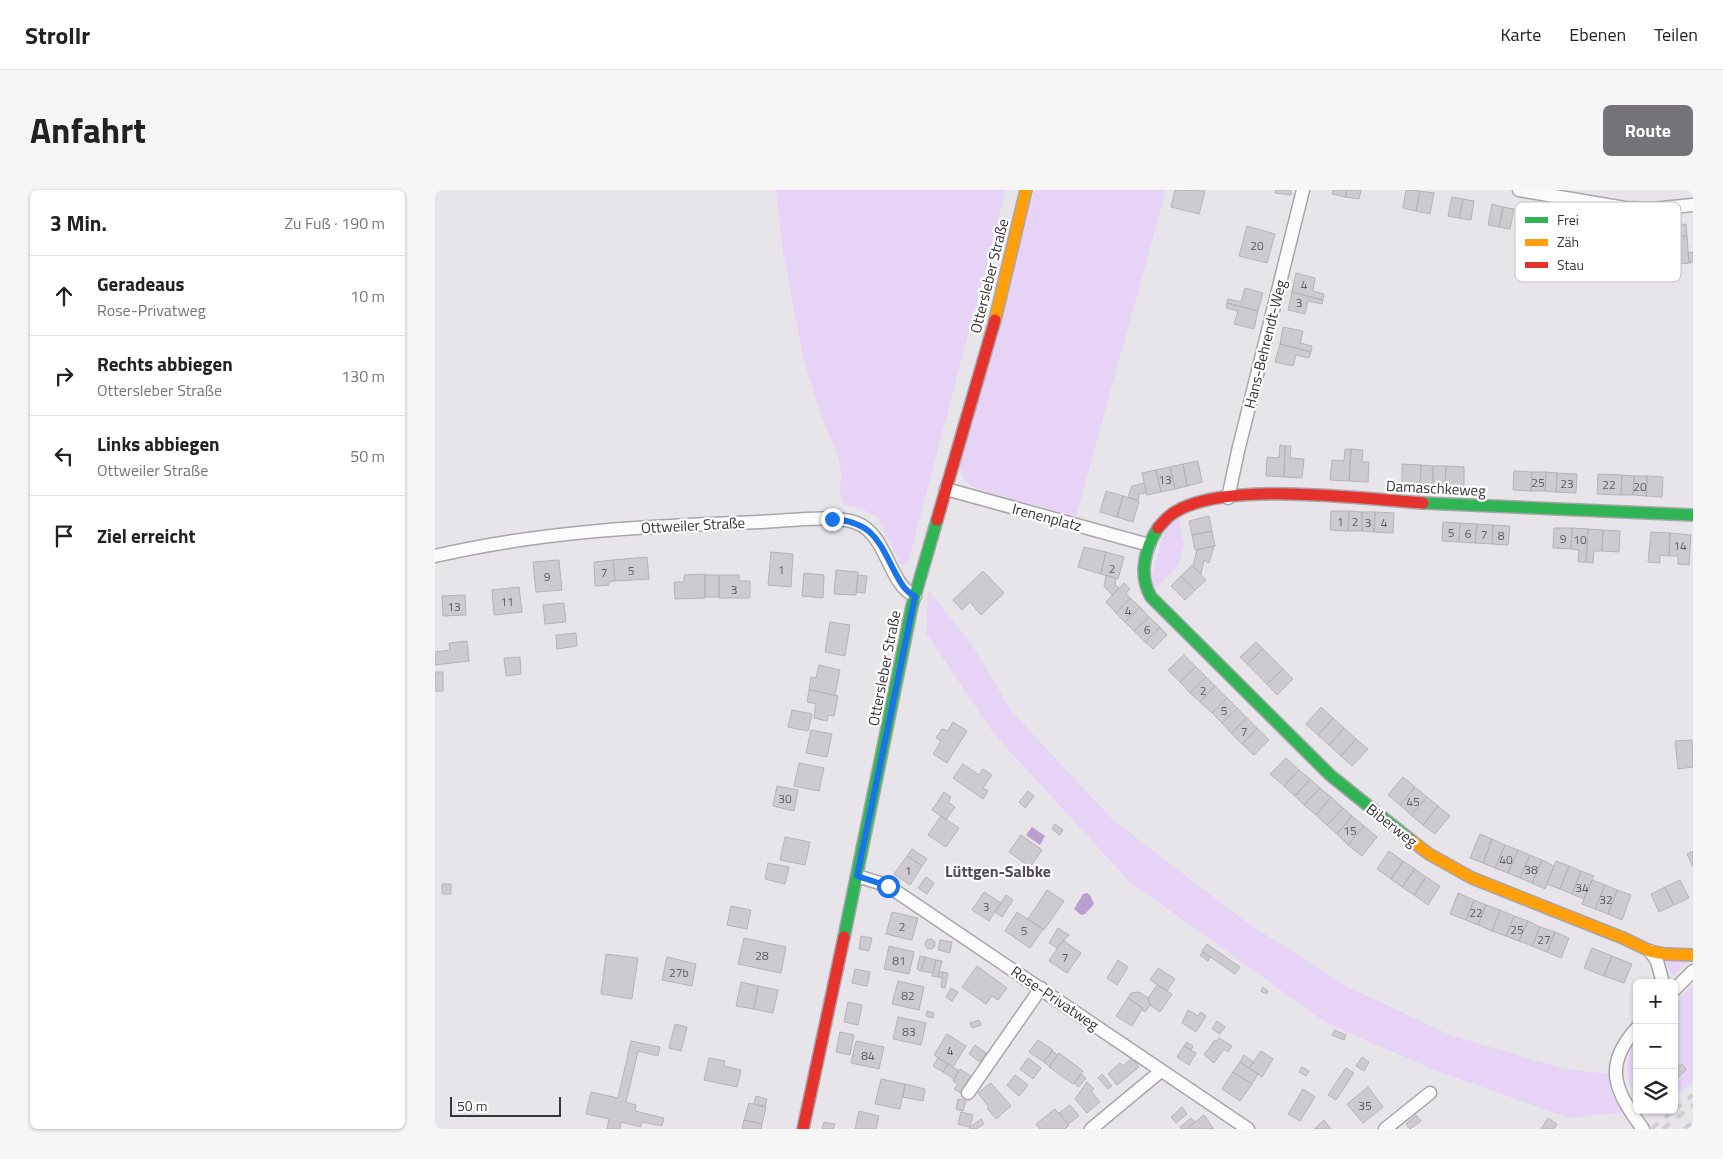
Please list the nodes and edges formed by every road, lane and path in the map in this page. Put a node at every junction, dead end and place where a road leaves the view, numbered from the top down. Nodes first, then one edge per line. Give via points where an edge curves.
1 (1026, 190) edge
2 (1303, 190) edge
3 (1519, 190) edge
4 (1590, 202) edge
5 (946, 489) junction
6 (1228, 498) junction
7 (1693, 515) edge
8 (1149, 545) junction
9 (435, 556) edge
10 (915, 596) junction
11 (857, 876) junction
12 (1650, 951) junction
13 (1693, 955) edge
14 (1693, 971) edge
15 (1662, 979) edge
16 (1678, 986) edge
17 (1041, 988) junction
18 (1633, 1033) edge
19 (1161, 1071) junction
20 (968, 1093) dead end
21 (1430, 1093) dead end
22 (1642, 1128) edge
23 (803, 1129) edge
24 (1091, 1129) edge
25 (1248, 1129) edge
26 (1385, 1129) edge

1 - 5 street, Ottersleber Straße via 998,308
2 - 6 street, Hans-Behrendt-Weg
3 - 4 street
5 - 8 street, Irenenplatz
5 - 10 street, Ottersleber Straße
6 - 7 street, Damaschkeweg via 1293,495
6 - 8 street, Damaschkeweg via 1170,515
8 - 12 street, Biberweg via 1143,573 1151,596 1330,775 1370,808 1429,854 1472,878
9 - 10 street, Ottweiler Straße via 504,542 602,530 841,520 871,531 902,585
10 - 11 street, Ottersleber Straße
11 - 17 street, Rose-Privatweg via 891,888
11 - 23 street, Ottersleber Straße
12 - 13 street, Biberweg
12 - 15 street
14 - 16 street
17 - 19 street, Rose-Privatweg
17 - 20 street
18 - 22 street via 1623,1044 1615,1072 1621,1093
19 - 24 street
19 - 25 street, Rose-Privatweg
21 - 26 street

